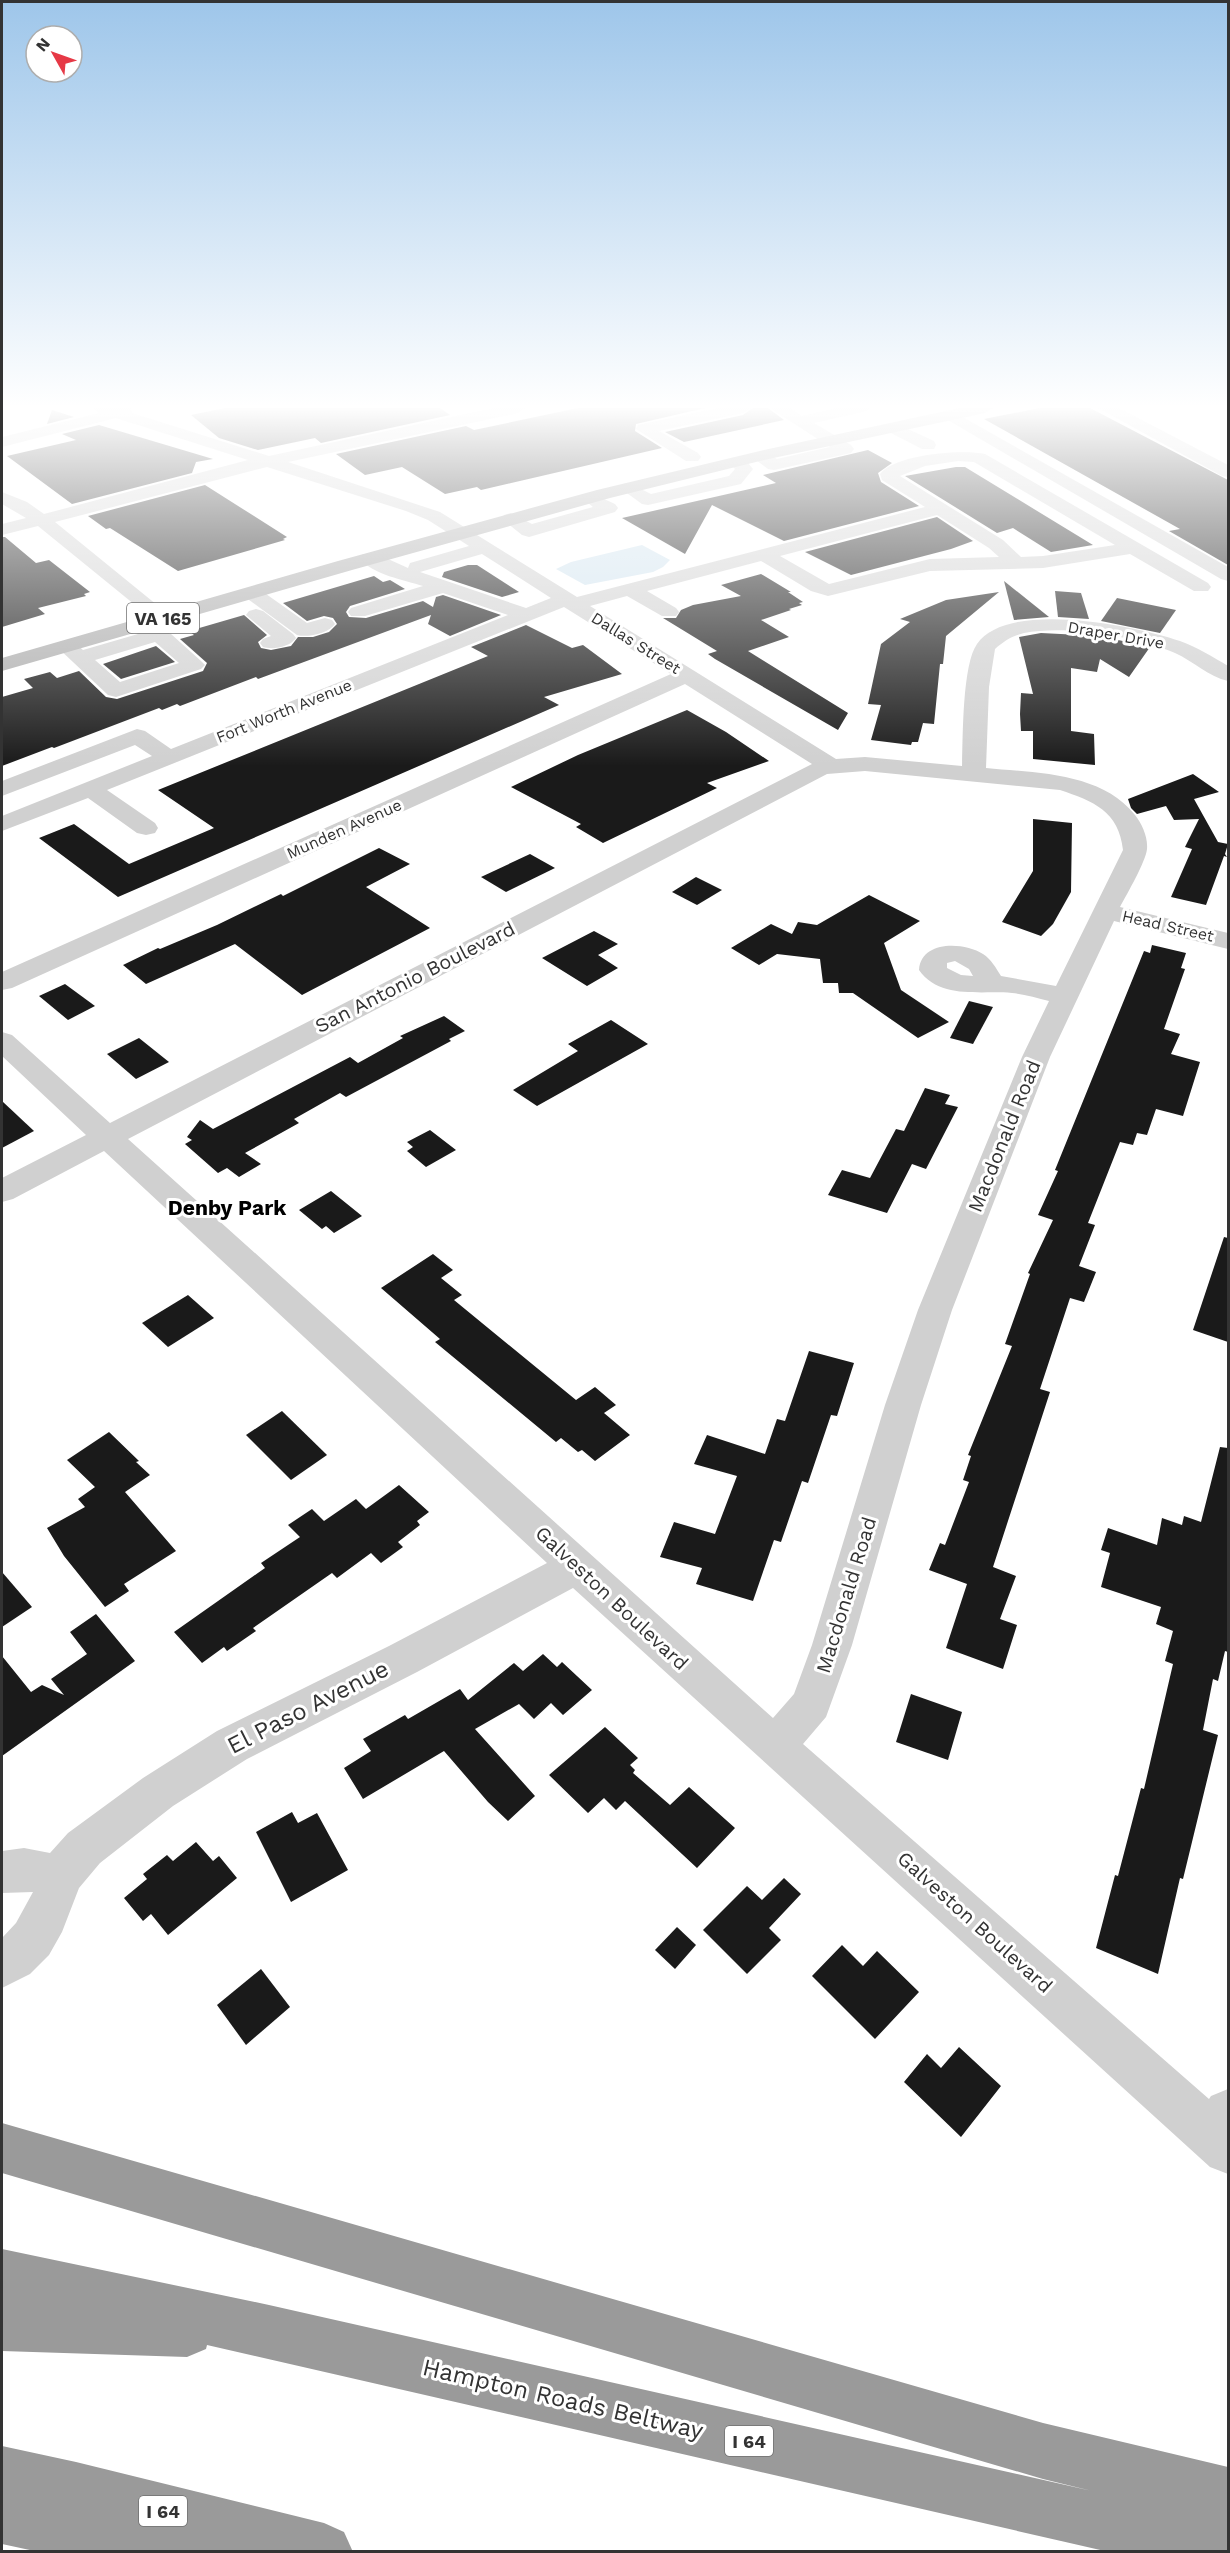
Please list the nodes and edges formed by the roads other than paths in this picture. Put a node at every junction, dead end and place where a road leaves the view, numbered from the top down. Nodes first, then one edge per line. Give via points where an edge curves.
1 (49, 527) edge
2 (424, 527) edge
3 (451, 527) edge
4 (481, 527) edge
5 (524, 527) edge
6 (543, 527) edge
7 (868, 527) edge
8 (969, 527) edge
9 (1097, 527) edge
10 (1145, 527) edge
11 (530, 531) junction
12 (460, 533) junction
13 (1132, 548) junction
14 (487, 550) junction
15 (764, 555) junction
16 (370, 558) junction
17 (1016, 563) junction
18 (417, 567) dead end
19 (1228, 575) edge
20 (441, 581) junction
21 (1201, 587) dead end
22 (629, 589) junction
23 (243, 595) junction
24 (563, 597) junction
25 (358, 612) dead end
26 (669, 612) dead end
27 (527, 615) junction
28 (149, 622) junction
29 (325, 624) dead end
30 (270, 643) dead end
31 (2, 646) edge
32 (442, 648) junction
33 (73, 652) junction
34 (211, 661) dead end
35 (2, 665) edge
36 (687, 675) junction
37 (1228, 675) edge
38 (298, 684) dead end
39 (200, 722) dead end
40 (222, 736) junction
41 (168, 757) junction
42 (831, 766) junction
43 (974, 774) junction
44 (2, 789) edge
45 (90, 789) junction
46 (2, 824) edge
47 (146, 828) dead end
48 (1107, 912) junction
49 (1228, 940) edge
50 (2, 982) edge
51 (990, 984) dead end
52 (1066, 996) junction
53 (2, 1041) edge
54 (107, 1137) junction
55 (2, 1191) edge
56 (578, 1566) junction
57 (774, 1742) junction
58 (2, 1872) edge
59 (60, 1878) junction
60 (2, 1965) edge
61 (1226, 2135) edge
62 (2, 2148) edge
63 (2, 2275) edge
64 (2, 2324) edge
65 (269, 2332) junction
66 (2, 2474) edge
67 (1228, 2495) edge
68 (2, 2516) edge
69 (1228, 2550) edge
70 (193, 2552) edge
71 (324, 2552) edge

1 - 28 street
2 - 28 main road, VA 165
3 - 12 street, Dallas Street
4 - 12 main road, VA 165
5 - 11 street
6 - 11 street
7 - 15 street
8 - 17 street
9 - 13 street
10 - 19 street
11 - 14 street via 508,547
12 - 14 street, Dallas Street
12 - 16 main road, VA 165
13 - 17 street via 1074,559
13 - 21 street
14 - 18 street
14 - 24 street, Dallas Street
15 - 17 street via 828,590 930,565
15 - 22 street
16 - 20 street via 384,566
16 - 23 main road, VA 165
20 - 24 street via 507,600
20 - 25 street
20 - 27 street
22 - 24 street
22 - 26 street
23 - 28 main road, VA 165
23 - 29 street via 304,631
23 - 30 street via 286,638
24 - 27 street, Fort Worth Avenue
24 - 36 street, Dallas Street
27 - 32 street, Fort Worth Avenue
28 - 31 main road, VA 165
28 - 33 street
28 - 33 street via 194,665 116,690
28 - 34 street via 172,629
32 - 38 street via 419,637
32 - 40 street, Fort Worth Avenue
33 - 35 main road
36 - 42 street, Dallas Street
36 - 50 street, Munden Avenue
37 - 43 street, Draper Drive via 1194,654 1129,634 1057,625 1002,634 984,651
39 - 40 street
40 - 41 street, Fort Worth Avenue
41 - 44 street via 137,736
41 - 45 street, Fort Worth Avenue
42 - 43 street, Macdonald Road via 865,764
42 - 54 street, San Antonio Boulevard
43 - 48 street, Macdonald Road via 1077,787 1121,813 1133,832 1135,850
45 - 46 street, Fort Worth Avenue
45 - 47 street
48 - 49 street, Head Street
48 - 52 street, Macdonald Road
51 - 52 street
52 - 57 street, Macdonald Road via 1036,1057 935,1310 811,1704 792,1728
53 - 54 street, Galveston Boulevard
54 - 55 street, San Antonio Boulevard
54 - 56 street, Galveston Boulevard
56 - 57 street, Galveston Boulevard
56 - 59 street, El Paso Avenue via 232,1745 158,1792 84,1848
57 - 61 street, Galveston Boulevard
58 - 59 street via 19,1868 40,1870
59 - 60 street, El Paso Avenue via 43,1925 29,1944
62 - 67 highway via 1043,2451
63 - 65 highway, Hampton Roads Beltway / I 64
64 - 65 highway
65 - 69 highway, Hampton Roads Beltway / I 64
66 - 71 highway, I 64
68 - 70 highway

